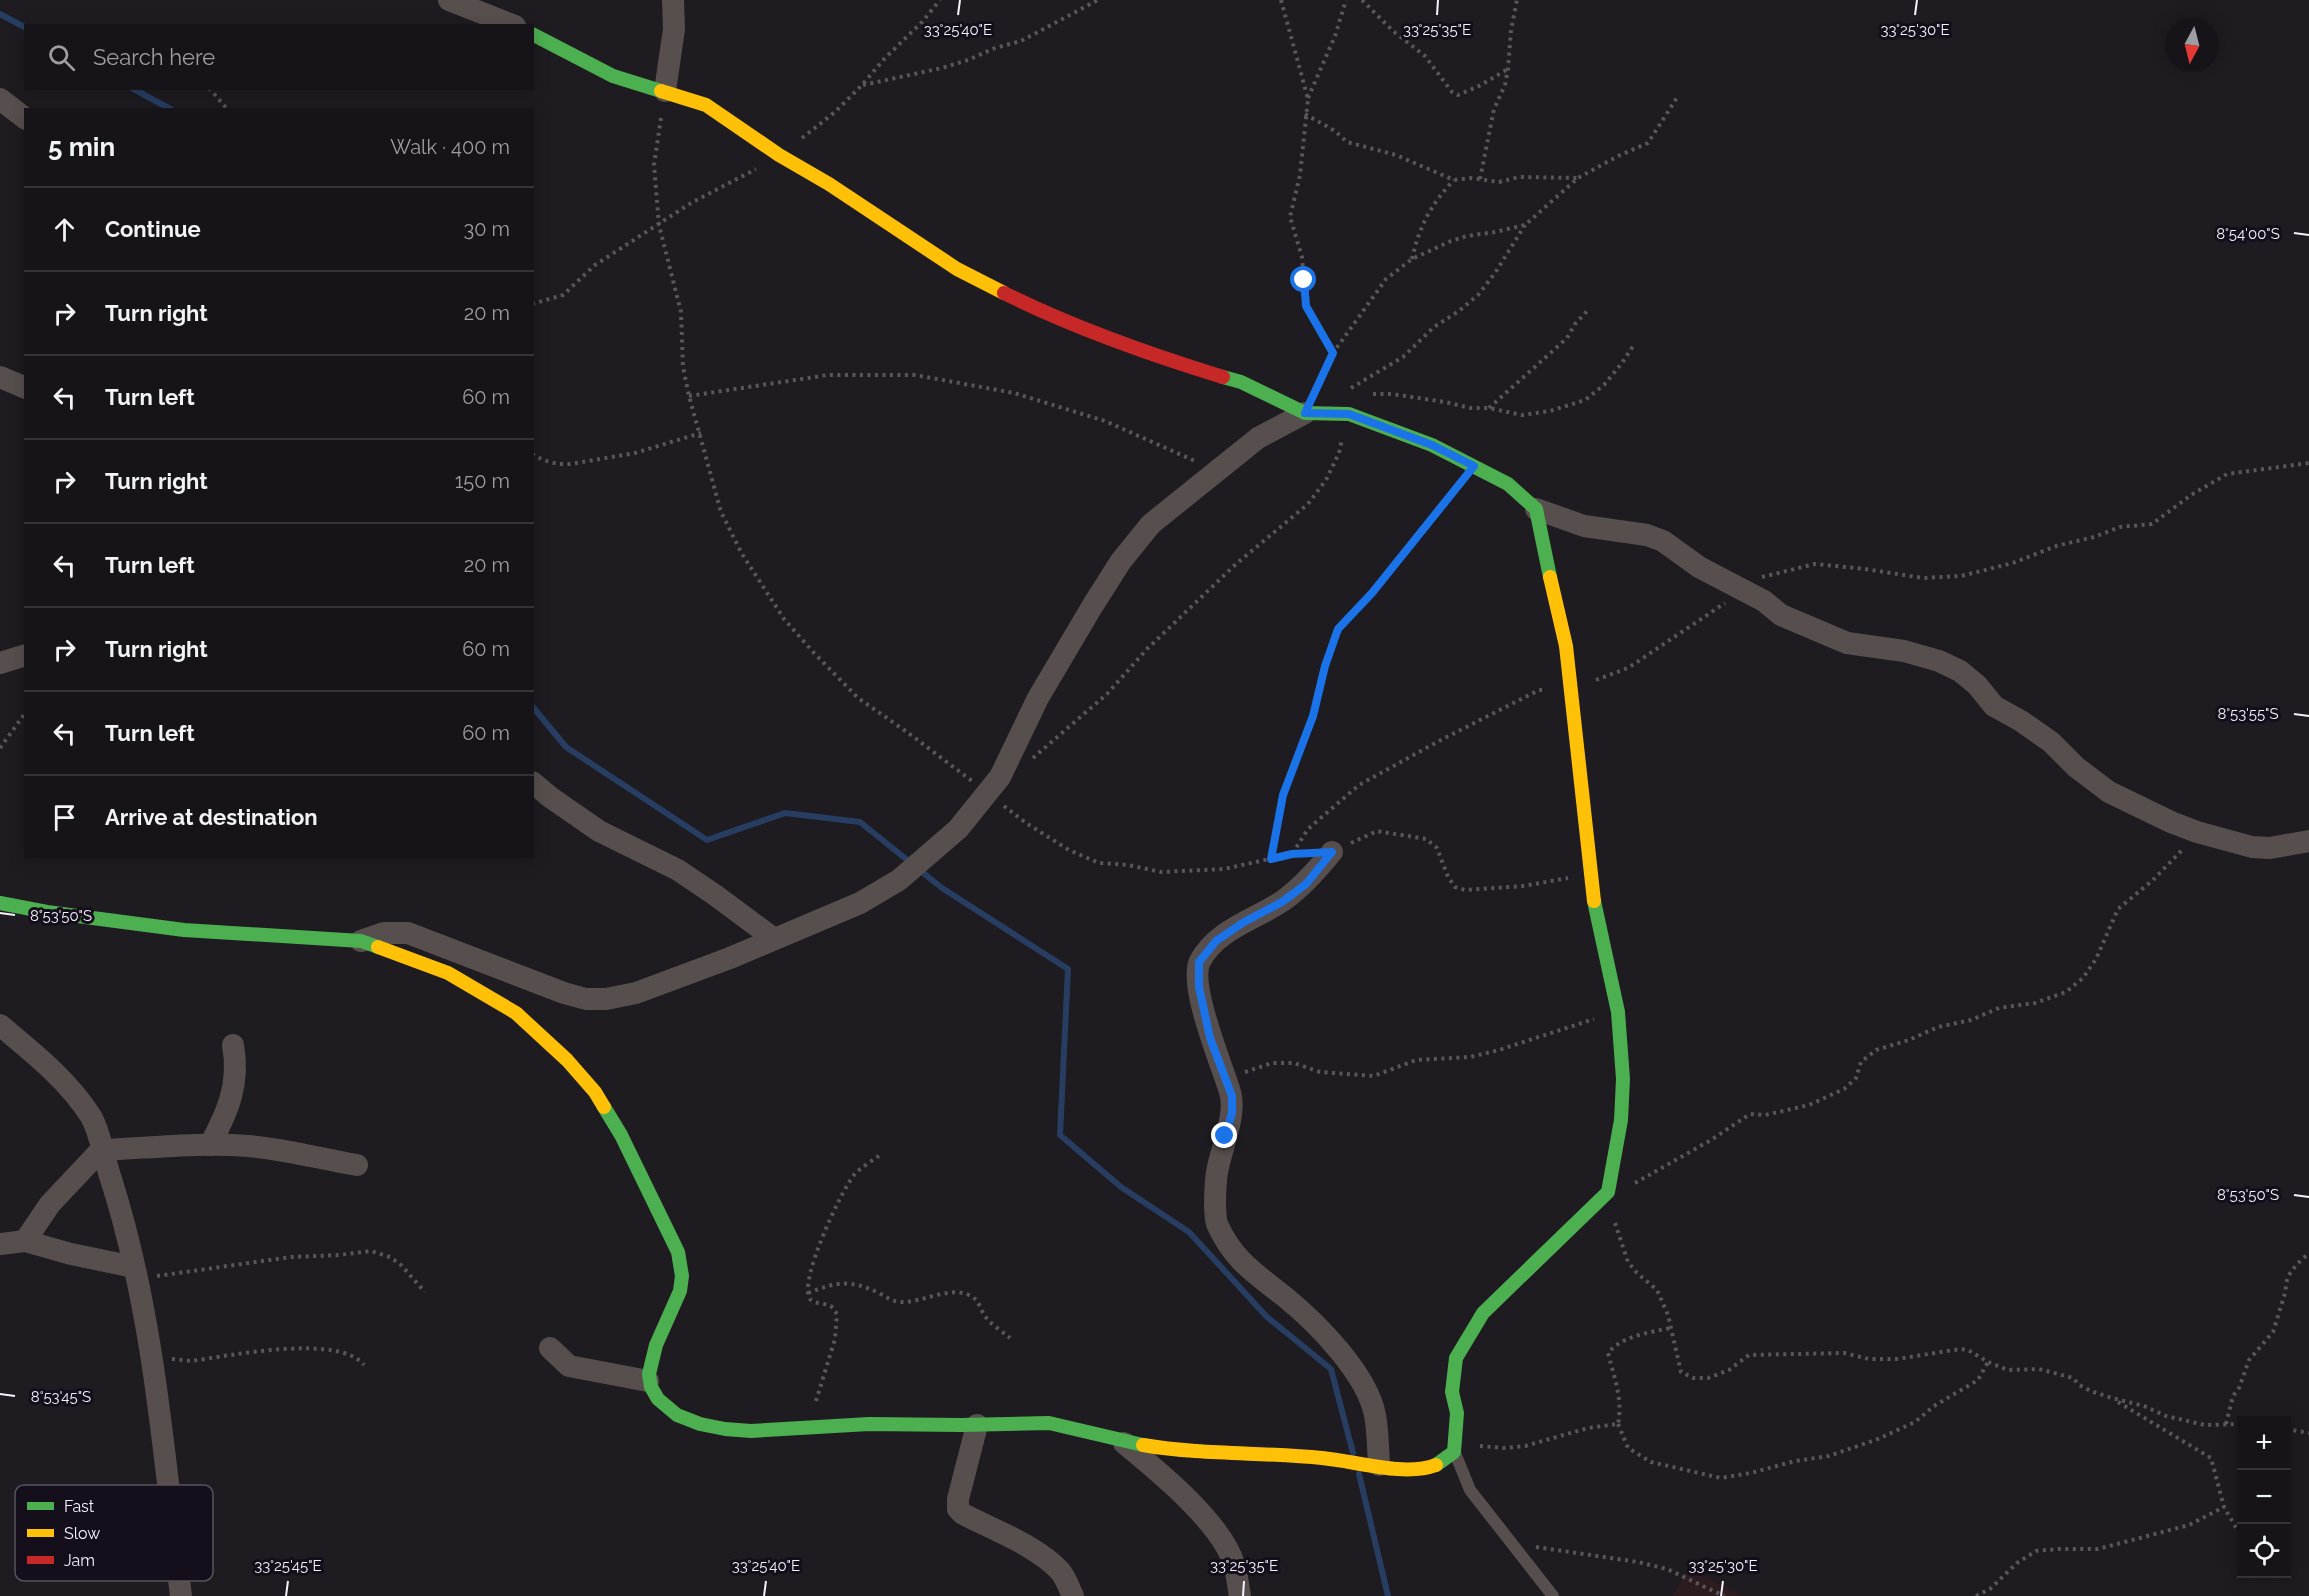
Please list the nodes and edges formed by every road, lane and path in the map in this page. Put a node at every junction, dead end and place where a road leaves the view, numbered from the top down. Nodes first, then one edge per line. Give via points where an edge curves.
1 (449, 0) edge
2 (673, 0) edge
3 (940, 0) edge
4 (1098, 0) edge
5 (1281, 0) edge
6 (1346, 0) edge
7 (1362, 0) edge
8 (1516, 0) edge
9 (510, 24) edge
10 (534, 35) edge
11 (1508, 69) junction
12 (862, 85) junction
13 (211, 90) edge
14 (664, 91) junction
15 (1678, 96) dead end
16 (0, 99) edge
17 (1308, 99) junction
18 (226, 108) edge
19 (1305, 114) junction
20 (24, 117) edge
21 (779, 154) junction
22 (1578, 178) junction
23 (1480, 179) junction
24 (1454, 180) junction
25 (659, 225) junction
26 (1525, 225) junction
27 (1412, 259) junction
28 (534, 303) edge
29 (1589, 309) dead end
30 (1635, 343) dead end
31 (1333, 353) junction
32 (0, 377) edge
33 (1356, 386) junction
34 (24, 387) edge
35 (1346, 391) dead end
36 (689, 396) junction
37 (1488, 408) junction
38 (1305, 413) junction
39 (1349, 414) junction
40 (701, 433) junction
41 (534, 455) edge
42 (2309, 463) edge
43 (1474, 466) junction
44 (1218, 471) junction
45 (1536, 509) junction
46 (1738, 588) junction
47 (24, 656) edge
48 (0, 663) edge
49 (1572, 687) junction
50 (24, 715) edge
51 (0, 748) edge
52 (1025, 764) dead end
53 (534, 784) edge
54 (987, 793) junction
55 (2197, 832) junction
56 (2309, 841) edge
57 (1332, 852) junction
58 (1292, 854) junction
59 (1271, 859) junction
60 (1591, 873) junction
61 (0, 903) edge
62 (773, 938) junction
63 (361, 940) junction
64 (1618, 1012) junction
65 (0, 1025) edge
66 (233, 1045) dead end
67 (1227, 1082) junction
68 (210, 1145) junction
69 (101, 1150) junction
70 (880, 1155) dead end
71 (357, 1166) dead end
72 (1608, 1192) junction
73 (25, 1241) junction
74 (0, 1244) edge
75 (2309, 1253) edge
76 (137, 1273) junction
77 (425, 1292) dead end
78 (808, 1293) junction
79 (1670, 1328) junction
80 (1010, 1338) dead end
81 (550, 1348) dead end
82 (153, 1358) junction
83 (1988, 1362) junction
84 (364, 1365) dead end
85 (648, 1381) junction
86 (2112, 1398) junction
87 (1618, 1424) junction
88 (2226, 1424) junction
89 (2237, 1424) edge
90 (977, 1425) junction
91 (808, 1428) junction
92 (2291, 1430) edge
93 (2309, 1433) edge
94 (1123, 1442) junction
95 (1455, 1447) junction
96 (1375, 1464) junction
97 (168, 1485) edge
98 (2224, 1507) junction
99 (2237, 1531) edge
100 (1514, 1545) junction
101 (179, 1581) edge
102 (181, 1596) edge
103 (1073, 1596) edge
104 (1240, 1596) edge
105 (1553, 1596) edge
106 (1724, 1596) edge
107 (1976, 1596) edge

1 - 9 street
2 - 14 street via 674,29
3 - 12 path
4 - 12 path via 1021,41 942,68
5 - 17 path
6 - 17 path
7 - 11 path via 1425,56 1458,95
8 - 11 path
10 - 14 street via 613,76
11 - 23 path via 1494,109
12 - 21 path via 835,112
13 - 18 path
14 - 21 street via 706,105
14 - 25 path via 654,165
15 - 22 path via 1648,143
16 - 20 street
17 - 19 path
19 - 24 path via 1347,142 1396,154
19 - 31 path via 1300,175 1290,217 1302,257 1306,306
21 - 25 path
21 - 38 street via 957,269 1046,314 1162,358 1241,382
22 - 23 path via 1519,177 1499,182
22 - 26 path
23 - 24 path
24 - 27 path via 1428,211
25 - 28 path via 595,265 563,295
25 - 36 path via 681,312 683,367
26 - 27 path via 1467,236
26 - 33 path via 1478,295 1434,327 1403,357
27 - 31 path via 1386,279
29 - 37 path via 1567,338
30 - 37 path via 1604,385 1585,400 1532,415
31 - 38 path
32 - 34 street
33 - 35 path
33 - 37 path via 1372,394
36 - 40 path
36 - 44 path via 828,375 915,375 1014,393 1105,421
38 - 39 street
38 - 44 street via 1258,438
39 - 43 street via 1432,445
39 - 52 path via 1339,453 1308,504 1236,564 1147,649 1107,694
40 - 41 path via 635,453 570,464
40 - 54 path via 721,512 742,554 784,619 858,698
42 - 46 path via 2227,474 2152,524 2120,527 1961,576 1923,578 1815,564
43 - 45 street via 1508,484
43 - 59 path via 1372,593 1338,629 1313,716 1283,795
44 - 54 street via 1151,524 1121,561 1038,698 1000,777
45 - 46 street via 1584,526 1663,541
45 - 49 street
46 - 49 path via 1628,668
46 - 55 street via 1781,615 1847,643 1904,651 1960,671 1994,706 2050,741 2109,792
47 - 48 street
49 - 58 path via 1539,690 1359,785 1308,829
49 - 60 street
50 - 51 path
53 - 62 street via 600,831 678,870
54 - 59 path via 1069,850 1099,863 1161,872 1224,869
54 - 62 street via 958,829 899,880 860,903
55 - 56 street via 2252,847
55 - 72 path via 2153,880 2118,909 2096,959 2083,978 2066,992 2035,1003 1999,1008 1876,1050 1861,1062 1856,1078 1844,1089 1809,1105 1765,1115 1750,1114 1655,1173
57 - 58 path
57 - 60 path via 1377,831 1426,839 1437,848 1455,887 1465,890 1523,886
57 - 67 street via 1306,884 1216,941 1199,962 1199,987 1210,1038
58 - 59 path
60 - 64 street via 1596,917
61 - 63 street via 184,930
62 - 63 street via 645,990 606,999 564,993 408,933 384,933
63 - 85 street via 448,974 516,1013 560,1052 595,1092 667,1226 682,1272 675,1310 655,1349
64 - 67 path via 1499,1050 1470,1057 1416,1060 1374,1076 1272,1063
64 - 72 street via 1623,1079 1621,1120
65 - 69 street via 71,1089 92,1117
66 - 68 street via 236,1077 225,1117
67 - 96 street via 1232,1113 1217,1173 1216,1223 1231,1252 1317,1327 1366,1387 1375,1415
68 - 69 street
68 - 71 street via 280,1150
69 - 73 street via 50,1204
69 - 76 street
70 - 78 path via 855,1174 830,1217
72 - 79 path via 1628,1262 1657,1290
72 - 95 street via 1484,1313 1465,1340 1453,1374
73 - 74 street
73 - 76 street
75 - 88 path via 2295,1266 2285,1284 2273,1332 2249,1360
76 - 77 path via 371,1251 400,1264
76 - 82 street
78 - 80 path via 846,1283 900,1302 950,1293 970,1295 979,1302 985,1316
78 - 91 path via 814,1302 831,1306 837,1314 835,1340
79 - 83 path via 1681,1372 1693,1378 1708,1378 1729,1370 1749,1355 1844,1353 1869,1359 1897,1359 1960,1349
79 - 87 path via 1630,1338 1614,1345 1608,1353 1619,1392
81 - 85 street via 569,1366
82 - 84 path via 191,1360 316,1348 343,1351 359,1358
82 - 97 street
83 - 86 path via 2008,1370 2039,1369 2064,1375
83 - 87 path via 1978,1380 1915,1422 1829,1456 1751,1473 1721,1478 1651,1462 1628,1448
85 - 91 street via 656,1397 692,1420 758,1432
86 - 88 path via 2187,1422
86 - 98 path via 2211,1458
87 - 95 path via 1588,1428 1525,1446
88 - 89 path
90 - 91 street via 855,1424
90 - 94 street via 1053,1423
90 - 103 street via 958,1509 1010,1536 1060,1571
92 - 93 path
94 - 96 street via 1214,1454
94 - 104 street via 1184,1495 1216,1532 1234,1562
95 - 96 street via 1443,1461 1431,1467
95 - 100 lane via 1470,1490
98 - 99 path
98 - 107 path via 2189,1525 2098,1549 2036,1551
100 - 105 lane
100 - 106 path via 1667,1569
101 - 102 street

